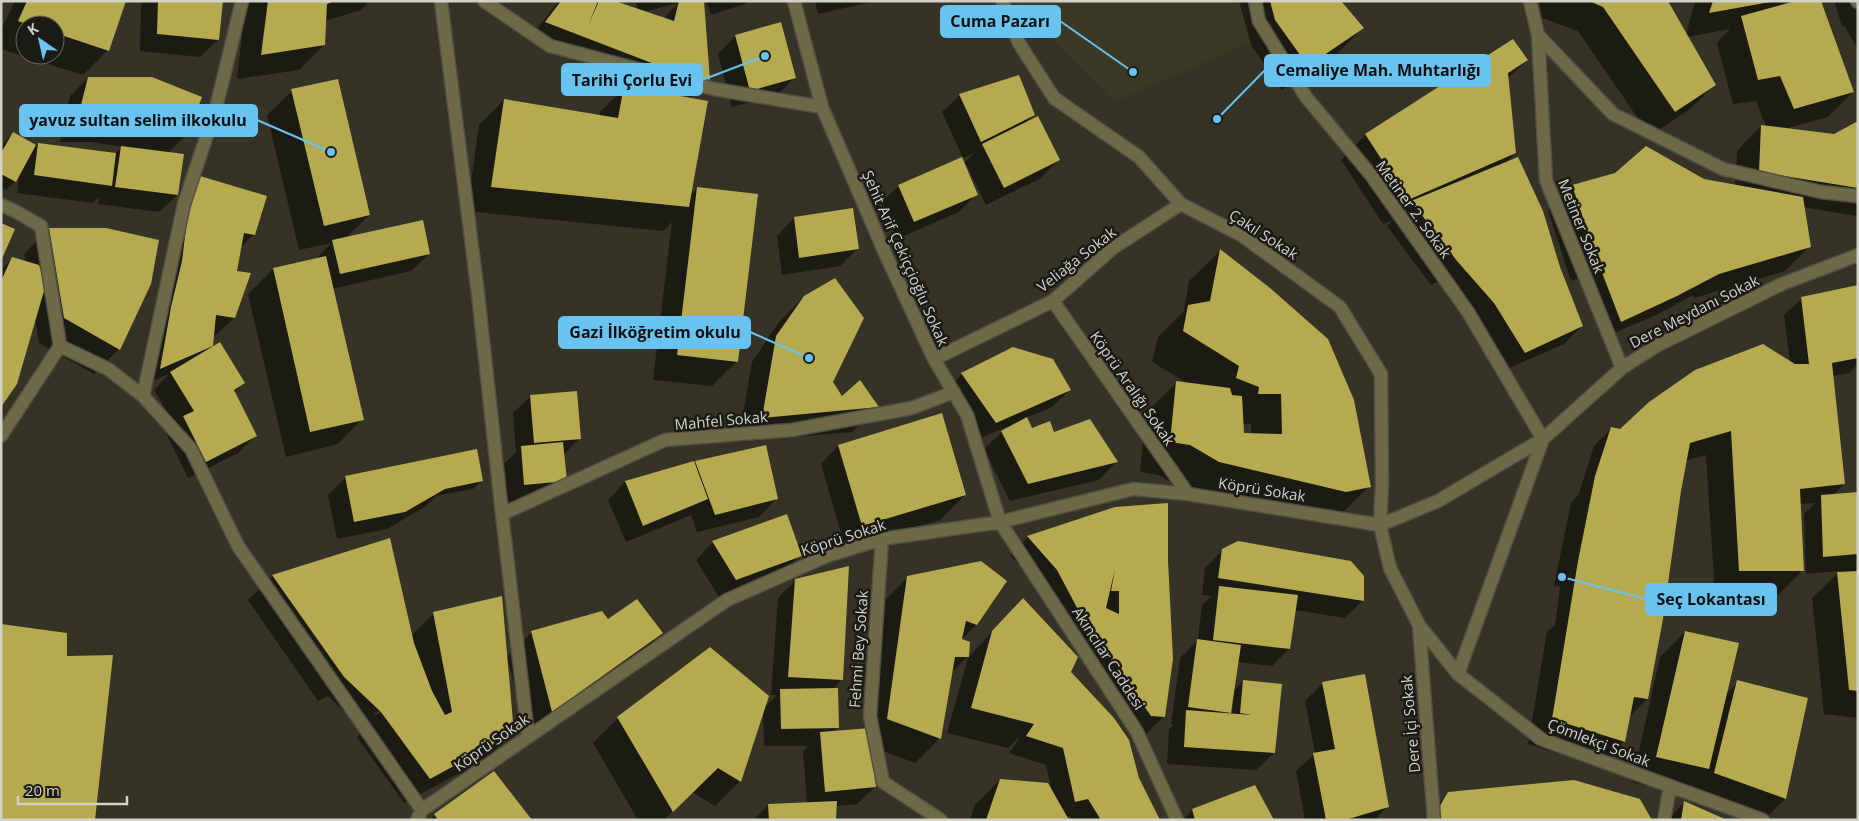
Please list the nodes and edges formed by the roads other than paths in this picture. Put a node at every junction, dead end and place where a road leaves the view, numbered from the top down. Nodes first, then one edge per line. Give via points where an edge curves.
1 (242, 1) edge
2 (442, 1) edge
3 (484, 1) edge
4 (794, 1) edge
5 (1002, 1) edge
6 (1255, 1) edge
7 (1530, 1) edge
8 (1538, 36) junction
9 (822, 107) junction
10 (1858, 196) edge
11 (1181, 204) junction
12 (1, 205) edge
13 (1858, 255) edge
14 (1053, 301) junction
15 (60, 346) junction
16 (934, 359) junction
17 (1622, 368) junction
18 (954, 392) junction
19 (143, 396) junction
20 (1, 436) edge
21 (1543, 439) junction
22 (1188, 494) junction
23 (502, 514) junction
24 (1000, 522) junction
25 (1380, 525) junction
26 (882, 539) junction
27 (1418, 625) junction
28 (1458, 674) junction
29 (528, 736) junction
30 (1670, 786) junction
31 (419, 815) edge
32 (941, 820) edge
33 (1177, 820) edge
34 (1434, 820) edge
35 (1664, 820) edge
36 (1763, 820) edge

1 - 19 street via 216,108 184,204
2 - 23 street
3 - 9 street via 550,46 714,89
4 - 9 street, Şehit Arif Çekiççioğlu Sokak
5 - 11 street, Çakıl Sokak via 1019,43 1054,98 1139,157
6 - 21 street, Metiner 2. Sokak via 1259,21 1306,97 1371,175 1468,312
7 - 8 street, Metiner Sokak
8 - 10 street via 1613,114 1723,169 1821,192
8 - 17 street, Metiner Sokak via 1546,180
9 - 16 street, Şehit Arif Çekiççioğlu Sokak
11 - 14 street, Veliağa Sokak via 1113,248
11 - 25 street, Çakıl Sokak via 1240,235 1340,307 1345,315 1381,374
12 - 15 street via 42,226
13 - 17 street, Dere Meydanı Sokak via 1782,284 1658,345
14 - 16 street, Veliağa Sokak
14 - 22 street, Köprü Aralığı Sokak
15 - 19 street via 108,369
15 - 20 street
16 - 18 street, Şehit Arif Çekiççioğlu Sokak
17 - 21 street, Dere Meydanı Sokak
18 - 23 street, Mahfel Sokak via 912,408 792,430 665,440
18 - 24 street, Şehit Arif Çekiççioğlu Sokak via 967,415
19 - 31 street via 192,449 238,546
21 - 25 street, Dere Meydanı Sokak via 1438,501
21 - 28 street
22 - 24 street, Köprü Sokak via 1133,489
22 - 25 street, Köprü Sokak
23 - 29 street
24 - 26 street, Köprü Sokak
24 - 33 street, Akıncılar Caddesi via 1137,732
25 - 27 street, Çömlekçi Sokak via 1390,568
26 - 29 street, Köprü Sokak via 827,556 727,600
26 - 32 street, Fehmi Bey Sokak via 870,716 884,782
27 - 28 street, Çömlekçi Sokak
27 - 34 street, Dere İçi Sokak
28 - 30 street, Çömlekçi Sokak via 1541,739
29 - 31 street, Köprü Sokak
30 - 35 street
30 - 36 street, Çömlekçi Sokak

